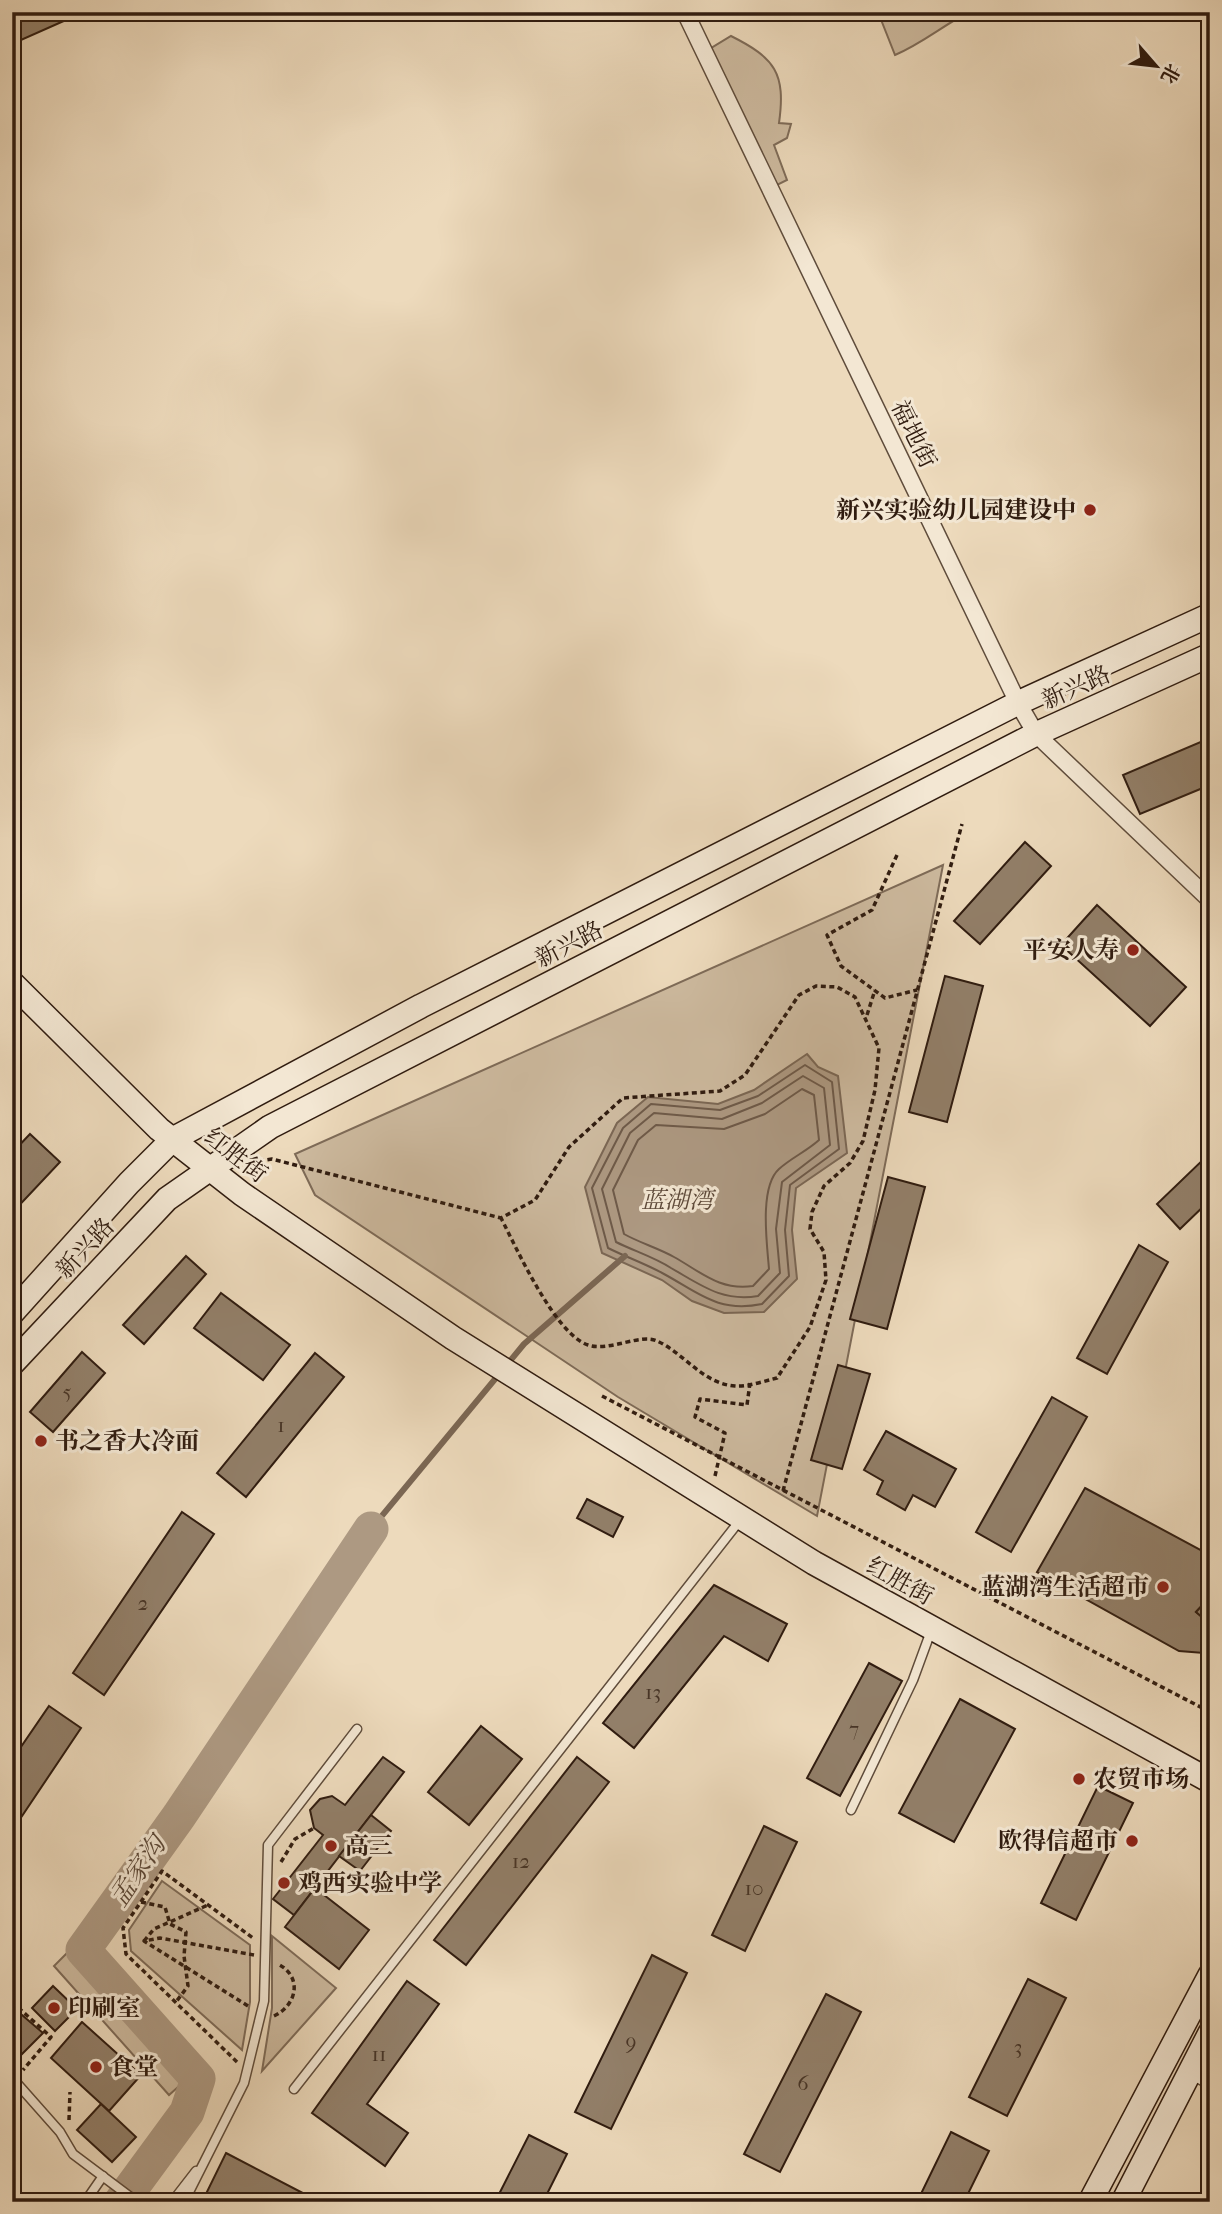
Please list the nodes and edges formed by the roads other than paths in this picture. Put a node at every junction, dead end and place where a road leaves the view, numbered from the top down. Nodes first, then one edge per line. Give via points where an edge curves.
1 (685, 12) edge
2 (1210, 615) edge
3 (1210, 655) edge
4 (1018, 703) junction
5 (1036, 734) junction
6 (1210, 900) edge
7 (12, 983) edge
8 (173, 1139) junction
9 (208, 1168) junction
10 (12, 1313) edge
11 (12, 1364) edge
12 (741, 1519) junction
13 (932, 1628) junction
14 (357, 1729) dead end
15 (1210, 1781) edge
16 (851, 1810) dead end
17 (1210, 1975) edge
18 (1210, 2033) edge
19 (1189, 2074) junction
20 (14, 2080) road end
21 (1210, 2085) edge
22 (294, 2089) dead end
23 (212, 2151) dead end
24 (103, 2176) junction
25 (85, 2202) edge
26 (137, 2202) edge
27 (172, 2202) edge
28 (184, 2202) edge
29 (1090, 2202) edge
30 (1123, 2202) edge

1 - 4 street, 福地街
2 - 4 main road, 新兴路
3 - 5 main road, 新兴路
4 - 5 street, 福地街
4 - 8 main road, 新兴路 via 421,1006
5 - 6 street, 福地街
5 - 9 main road, 新兴路 via 270,1127
7 - 8 main road, 红胜街
8 - 9 main road, 红胜街
8 - 10 main road, 新兴路
9 - 11 main road, 新兴路 via 167,1199
9 - 12 main road, 红胜街 via 453,1338
12 - 13 main road, 红胜街
12 - 22 lane
13 - 15 main road, 红胜街
13 - 16 lane via 913,1680
14 - 28 lane via 268,1845 264,2001 244,2083
17 - 29 main road
18 - 19 main road
19 - 21 lane
19 - 30 main road
20 - 24 lane via 60,2132 73,2154
23 - 27 lane
24 - 25 lane
24 - 26 lane

